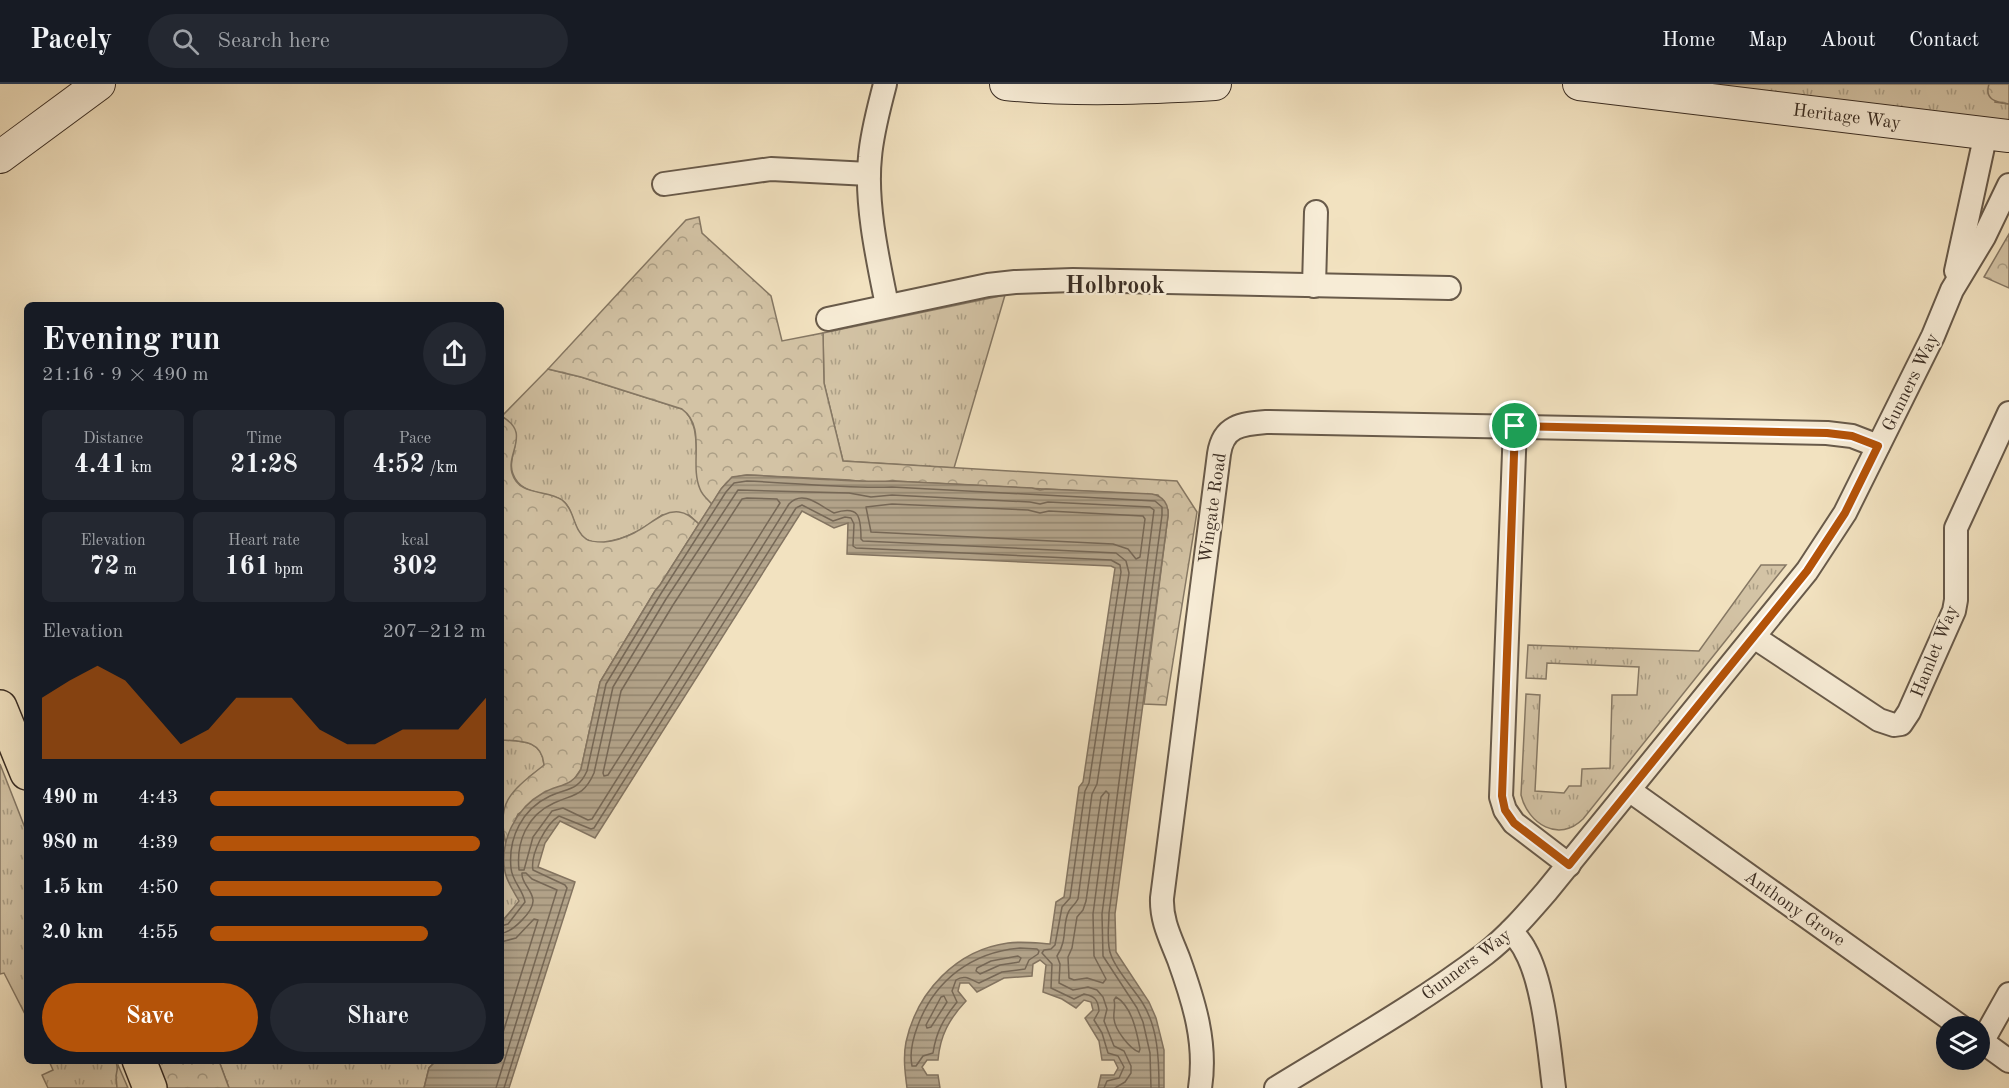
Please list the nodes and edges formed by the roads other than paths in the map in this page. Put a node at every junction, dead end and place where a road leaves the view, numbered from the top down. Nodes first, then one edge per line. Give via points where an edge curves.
1 (99, 84) edge
2 (885, 84) edge
3 (1006, 84) edge
4 (1215, 84) edge
5 (1579, 84) edge
6 (41, 126) junction
7 (1997, 135) edge
8 (0, 157) edge
9 (0, 172) edge
10 (869, 174) junction
11 (664, 184) dead end
12 (2009, 185) edge
13 (1316, 212) dead end
14 (1314, 286) junction
15 (1449, 288) dead end
16 (1952, 290) junction
17 (887, 305) junction
18 (828, 319) dead end
19 (2009, 413) edge
20 (1515, 426) junction
21 (1878, 446) junction
22 (1754, 637) junction
23 (0, 707) edge
24 (24, 765) edge
25 (1629, 790) junction
26 (1569, 865) junction
27 (1511, 931) junction
28 (2009, 993) edge
29 (1946, 1016) edge
30 (1990, 1026) edge
31 (1990, 1047) edge
32 (2009, 1061) edge
33 (141, 1064) edge
34 (150, 1088) edge
35 (1200, 1088) edge
36 (1276, 1088) edge
37 (1554, 1088) edge

1 - 6 street
2 - 10 street
3 - 4 street via 1148,88
5 - 7 street, Heritage Way
6 - 8 street
6 - 9 street
7 - 16 street, Gunners Way
10 - 11 street via 771,169
10 - 17 street
12 - 16 street, Gunners Way
13 - 14 street
14 - 15 street
14 - 17 street via 1015,282
16 - 21 street, Gunners Way
17 - 18 street
19 - 22 street, Hamlet Way via 1956,528 1954,611 1901,724 1879,720
20 - 21 street, Wingate Road via 1827,433 1852,436
20 - 26 street via 1502,796 1514,823
20 - 35 street, Wingate Road via 1259,423 1236,427 1222,441 1162,898 1162,916 1200,1029
21 - 22 street, Gunners Way via 1845,513 1807,571
22 - 25 street, Gunners Way
23 - 24 main road
25 - 26 street, Gunners Way
25 - 29 street, Anthony Grove
26 - 27 street, Gunners Way
27 - 36 street, Gunners Way via 1441,985
27 - 37 street via 1525,948 1535,970
28 - 30 street
31 - 32 street
33 - 34 main road

